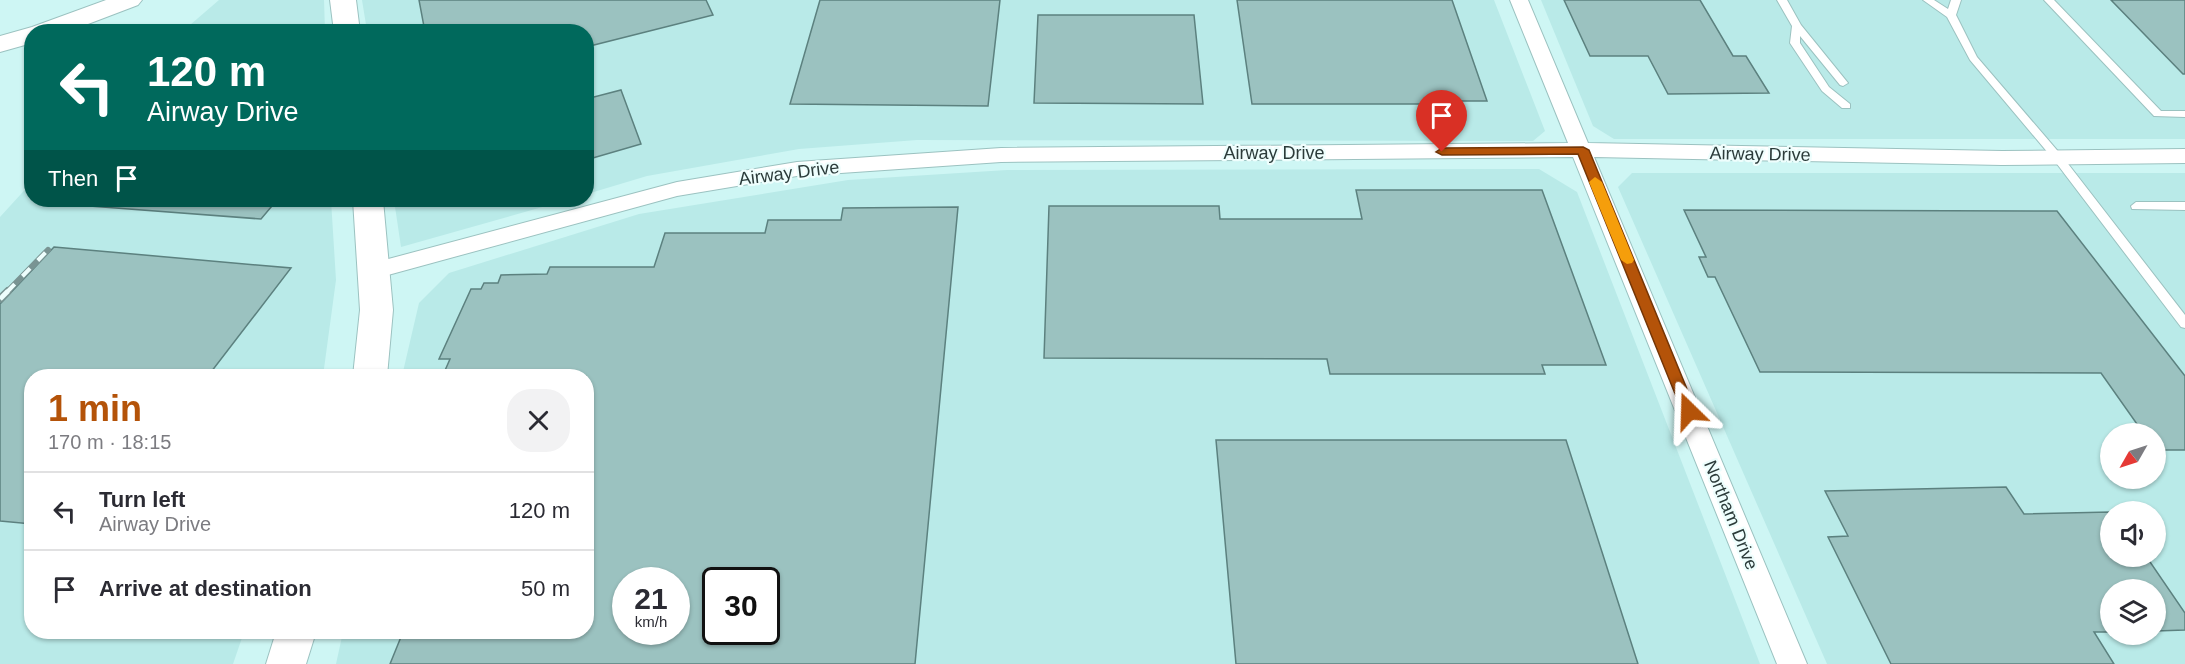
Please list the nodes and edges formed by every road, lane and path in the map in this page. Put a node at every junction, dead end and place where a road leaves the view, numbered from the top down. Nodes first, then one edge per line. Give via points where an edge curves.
1 (129, 0) edge
2 (343, 0) edge
3 (1520, 0) edge
4 (1782, 0) edge
5 (1928, 0) edge
6 (1956, 0) edge
7 (2049, 0) edge
8 (1951, 15) junction
9 (64, 24) edge
10 (346, 24) edge
11 (1797, 26) junction
12 (24, 37) edge
13 (0, 44) edge
14 (1843, 83) dead end
15 (1846, 106) dead end
16 (2185, 114) edge
17 (1583, 150) junction
18 (2185, 156) edge
19 (2058, 158) junction
20 (2136, 206) dead end
21 (2185, 206) edge
22 (369, 207) edge
23 (376, 270) junction
24 (2185, 324) edge
25 (371, 369) edge
26 (294, 639) edge
27 (286, 664) edge
28 (1792, 664) edge

1 - 9 street
2 - 10 street
3 - 17 street, Northam Drive
4 - 11 lane
5 - 8 lane
6 - 8 lane
7 - 16 lane via 2158,114
8 - 19 lane via 1973,58
11 - 14 lane
11 - 15 lane via 1795,43 1825,89
12 - 13 street
17 - 19 street, Airway Drive
17 - 23 street, Airway Drive via 1001,155 797,169 677,189
17 - 28 street, Northam Drive
18 - 19 street, Airway Drive
19 - 24 lane
20 - 21 lane
22 - 23 street
23 - 25 street via 378,309
26 - 27 street

